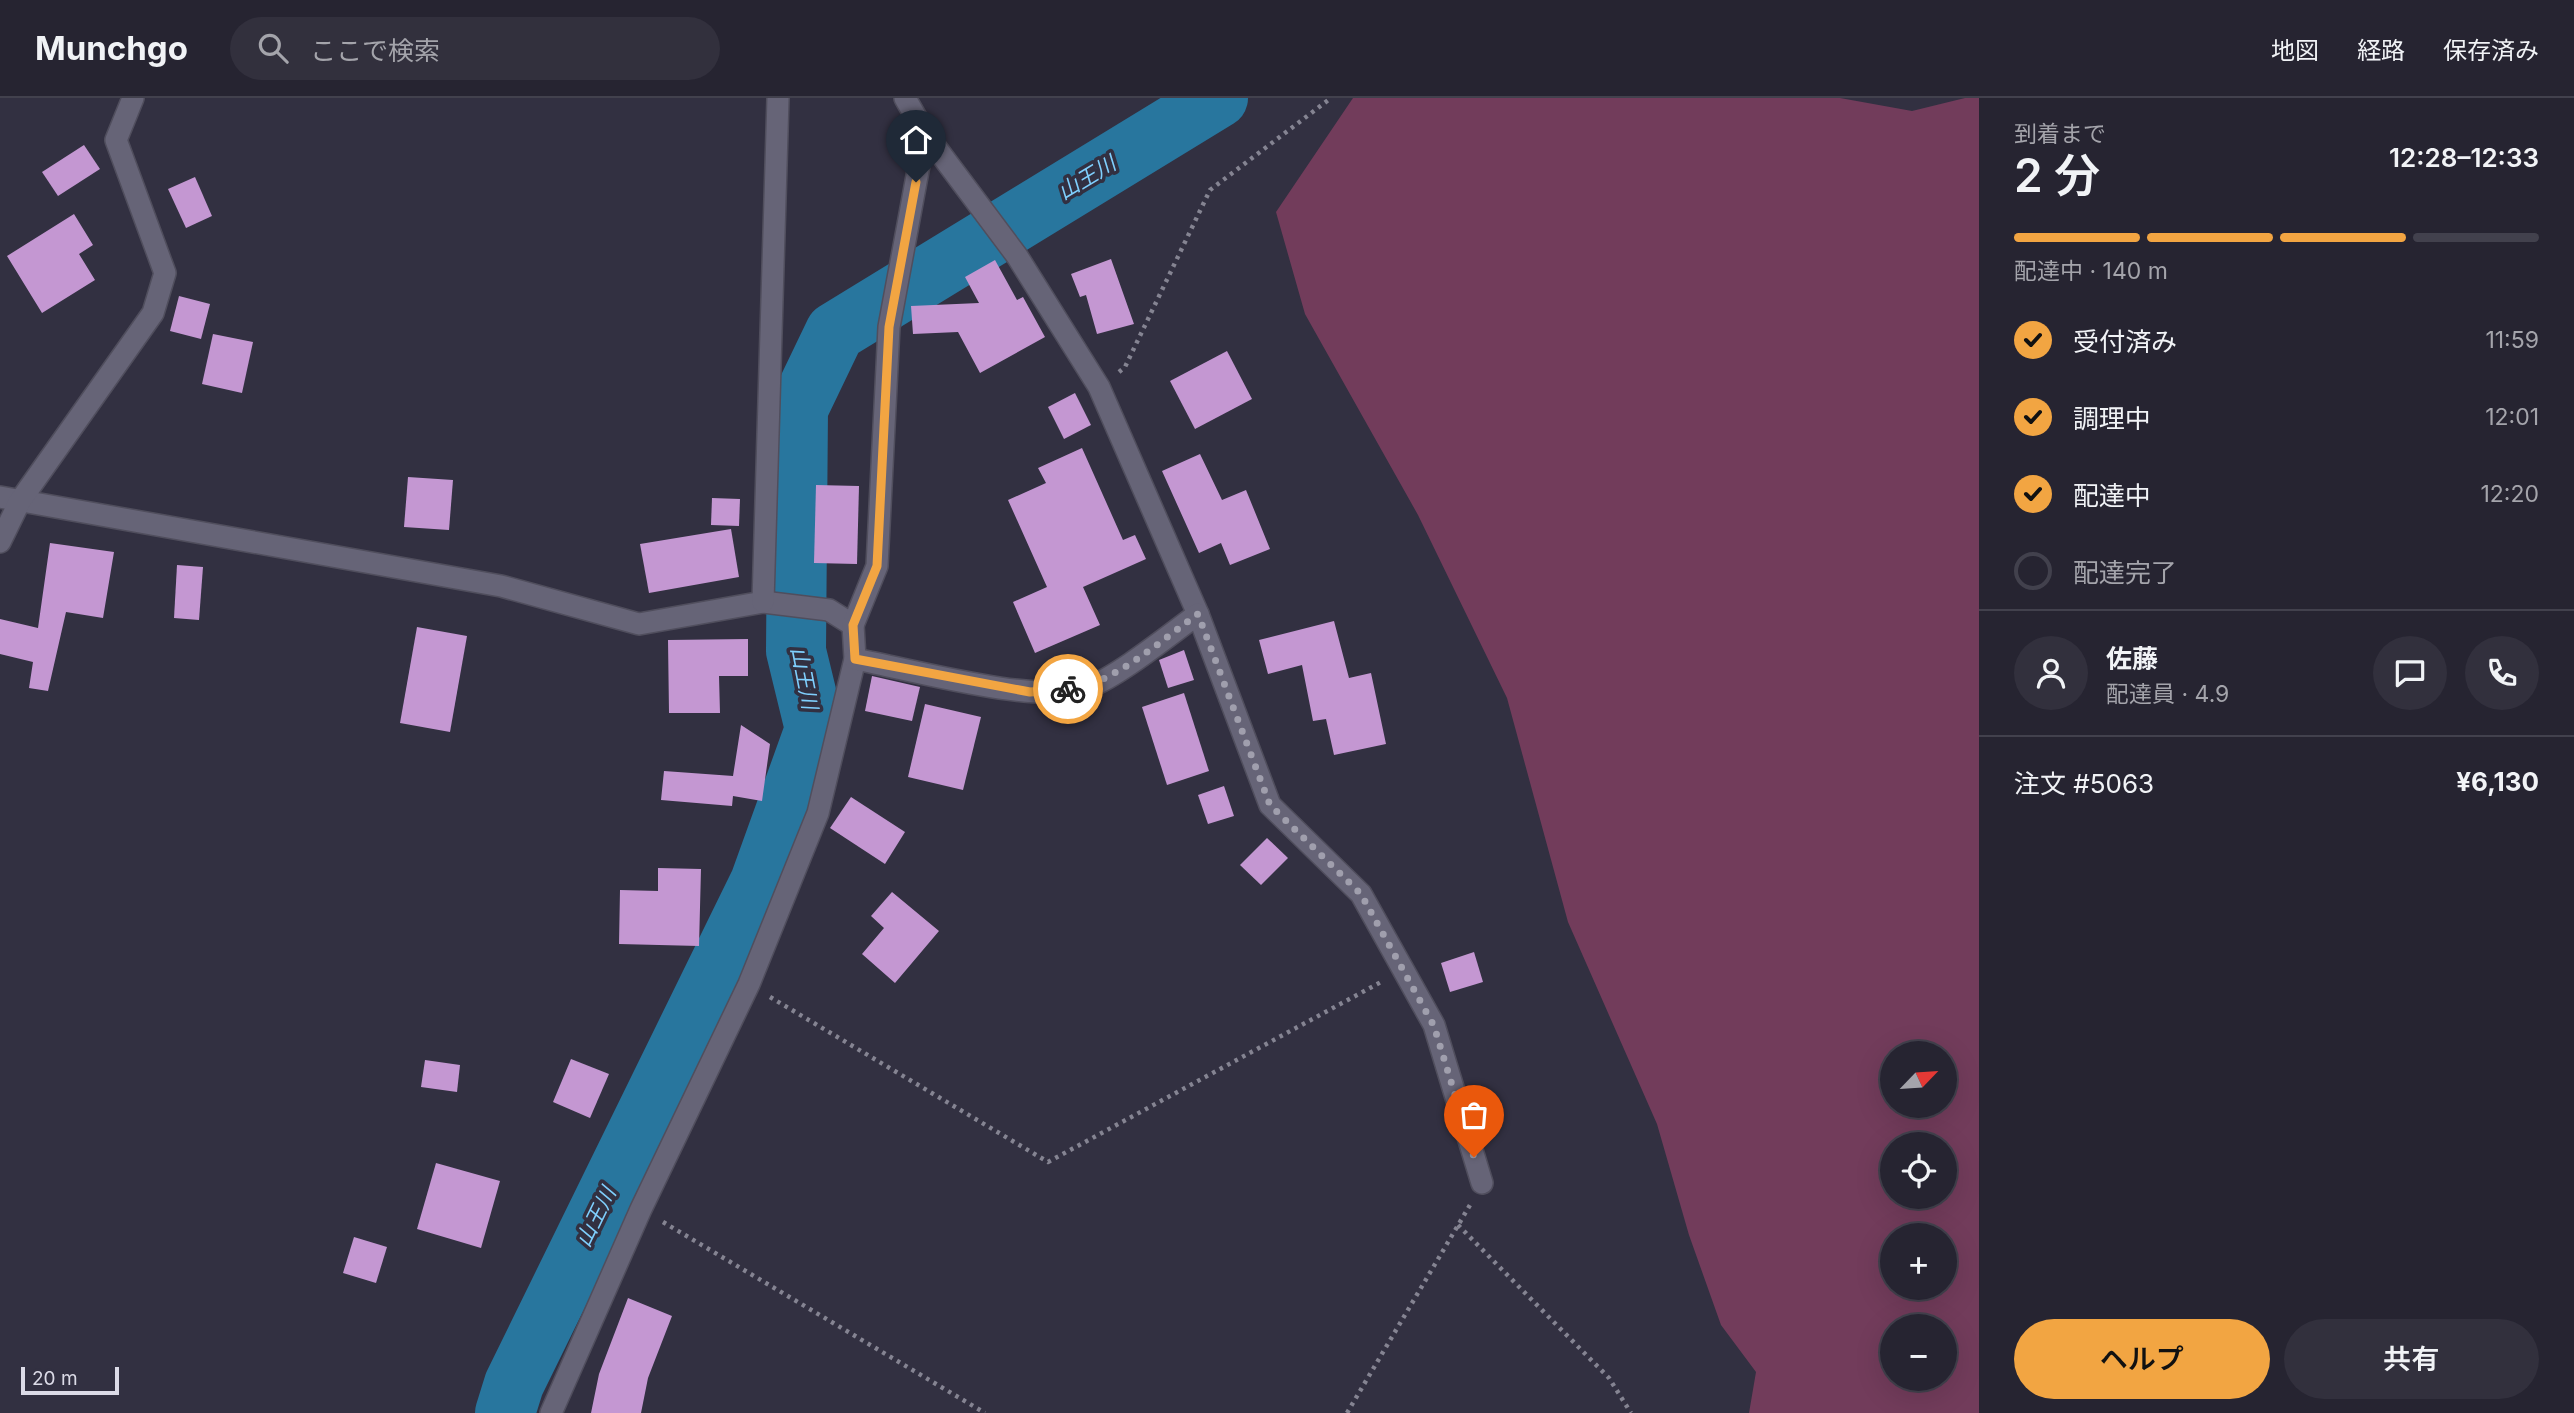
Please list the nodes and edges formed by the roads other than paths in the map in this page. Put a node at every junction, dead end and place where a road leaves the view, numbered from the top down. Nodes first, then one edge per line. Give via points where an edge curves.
1 (132, 98) edge
2 (778, 98) edge
3 (905, 98) edge
4 (925, 133) junction
5 (10, 499) edge
6 (0, 541) edge
7 (764, 602) junction
8 (1198, 614) junction
9 (853, 625) junction
10 (855, 659) junction
11 (1482, 1184) road end
12 (551, 1413) edge

1 - 5 street via 116,140 165,273 152,313
2 - 7 street
3 - 4 street
4 - 8 street via 1017,256 1100,387
4 - 9 street via 889,327 877,566
5 - 6 street
5 - 7 street via 501,586 639,624
7 - 9 street via 829,610
8 - 10 street via 1086,688 1030,692
8 - 11 street via 1270,805 1361,894 1434,1026
9 - 10 street
10 - 12 street via 818,813 749,984 641,1209

